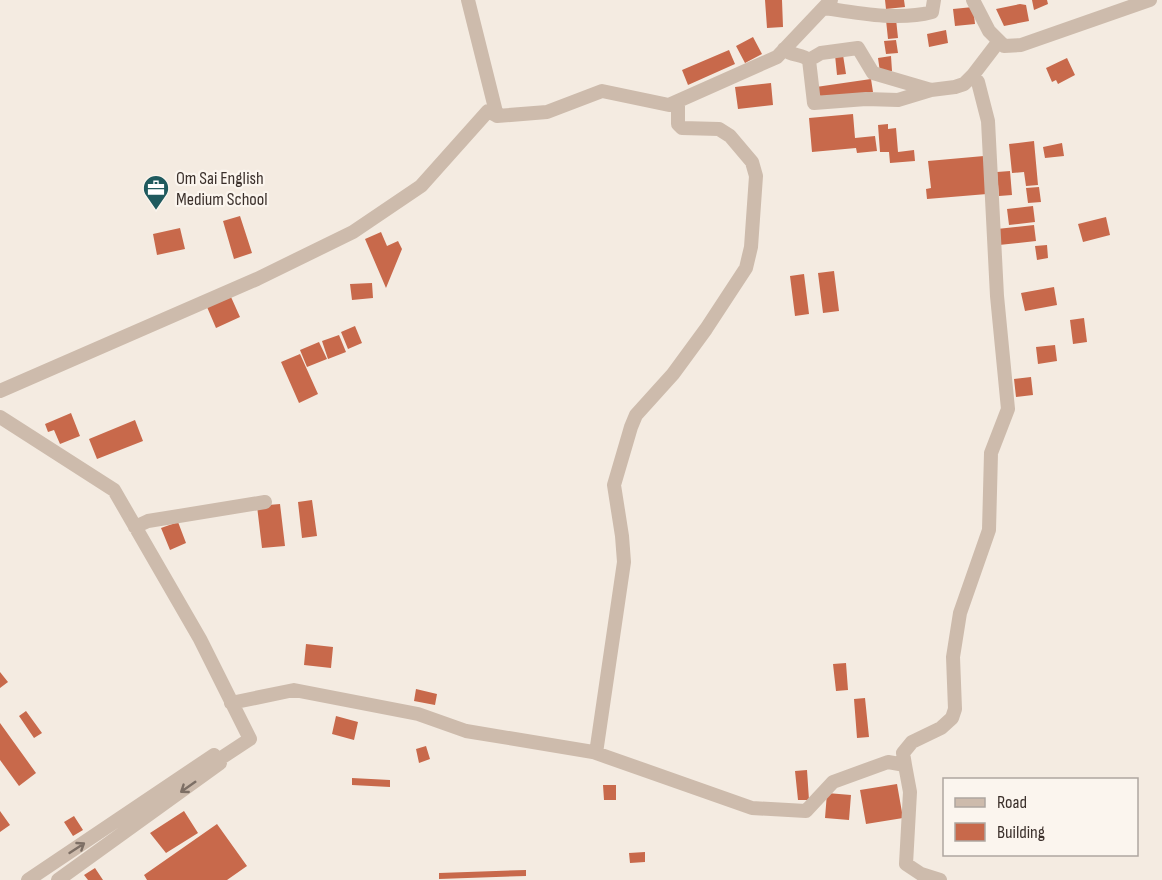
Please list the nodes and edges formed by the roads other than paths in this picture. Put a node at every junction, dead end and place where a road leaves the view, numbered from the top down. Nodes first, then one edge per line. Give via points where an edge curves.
1 (468, 0) edge
2 (906, 0) edge
3 (934, 0) edge
4 (973, 0) edge
5 (1150, 0) edge
6 (828, 4) edge
7 (907, 15) junction
8 (999, 41) junction
9 (784, 49) junction
10 (809, 60) junction
11 (973, 75) junction
12 (931, 90) junction
13 (678, 101) junction
14 (497, 116) junction
15 (0, 391) edge
16 (0, 417) edge
17 (265, 502) dead end
18 (135, 527) junction
19 (231, 703) junction
20 (596, 753) junction
21 (218, 760) junction
22 (905, 765) junction
23 (57, 861) junction
24 (62, 877) edge
25 (28, 880) edge
26 (940, 880) edge

1 - 14 street
2 - 7 street
3 - 7 street via 932,12
4 - 8 street via 989,31
5 - 8 street via 1021,45 1004,46
6 - 7 street via 877,14
6 - 9 street
8 - 11 street
9 - 10 street
9 - 13 street via 777,57
10 - 12 street via 821,53 858,48 873,73
10 - 12 street via 814,103 866,99 888,102
11 - 12 street via 964,84
11 - 22 street via 988,121 997,296 1008,409 991,453 989,530 960,613 953,657 955,709 941,728 912,742 903,753
13 - 14 street via 669,105 602,91 548,112
13 - 20 street via 678,124 682,128 720,129 752,162 756,176 751,247 746,268 706,329 636,415 615,474 624,562
14 - 15 street via 488,111 421,186 353,232 257,279
16 - 18 street via 114,490
17 - 18 street via 148,521
18 - 19 street via 200,639
19 - 20 street via 294,690 418,714 466,731
19 - 21 street via 250,739
20 - 22 street via 752,808 806,811 833,782 888,762
23 -> 21 street via 214,755
21 -> 24 street via 220,763 200,779
22 - 26 street via 910,792 906,864
23 - 24 street
23 - 25 street

